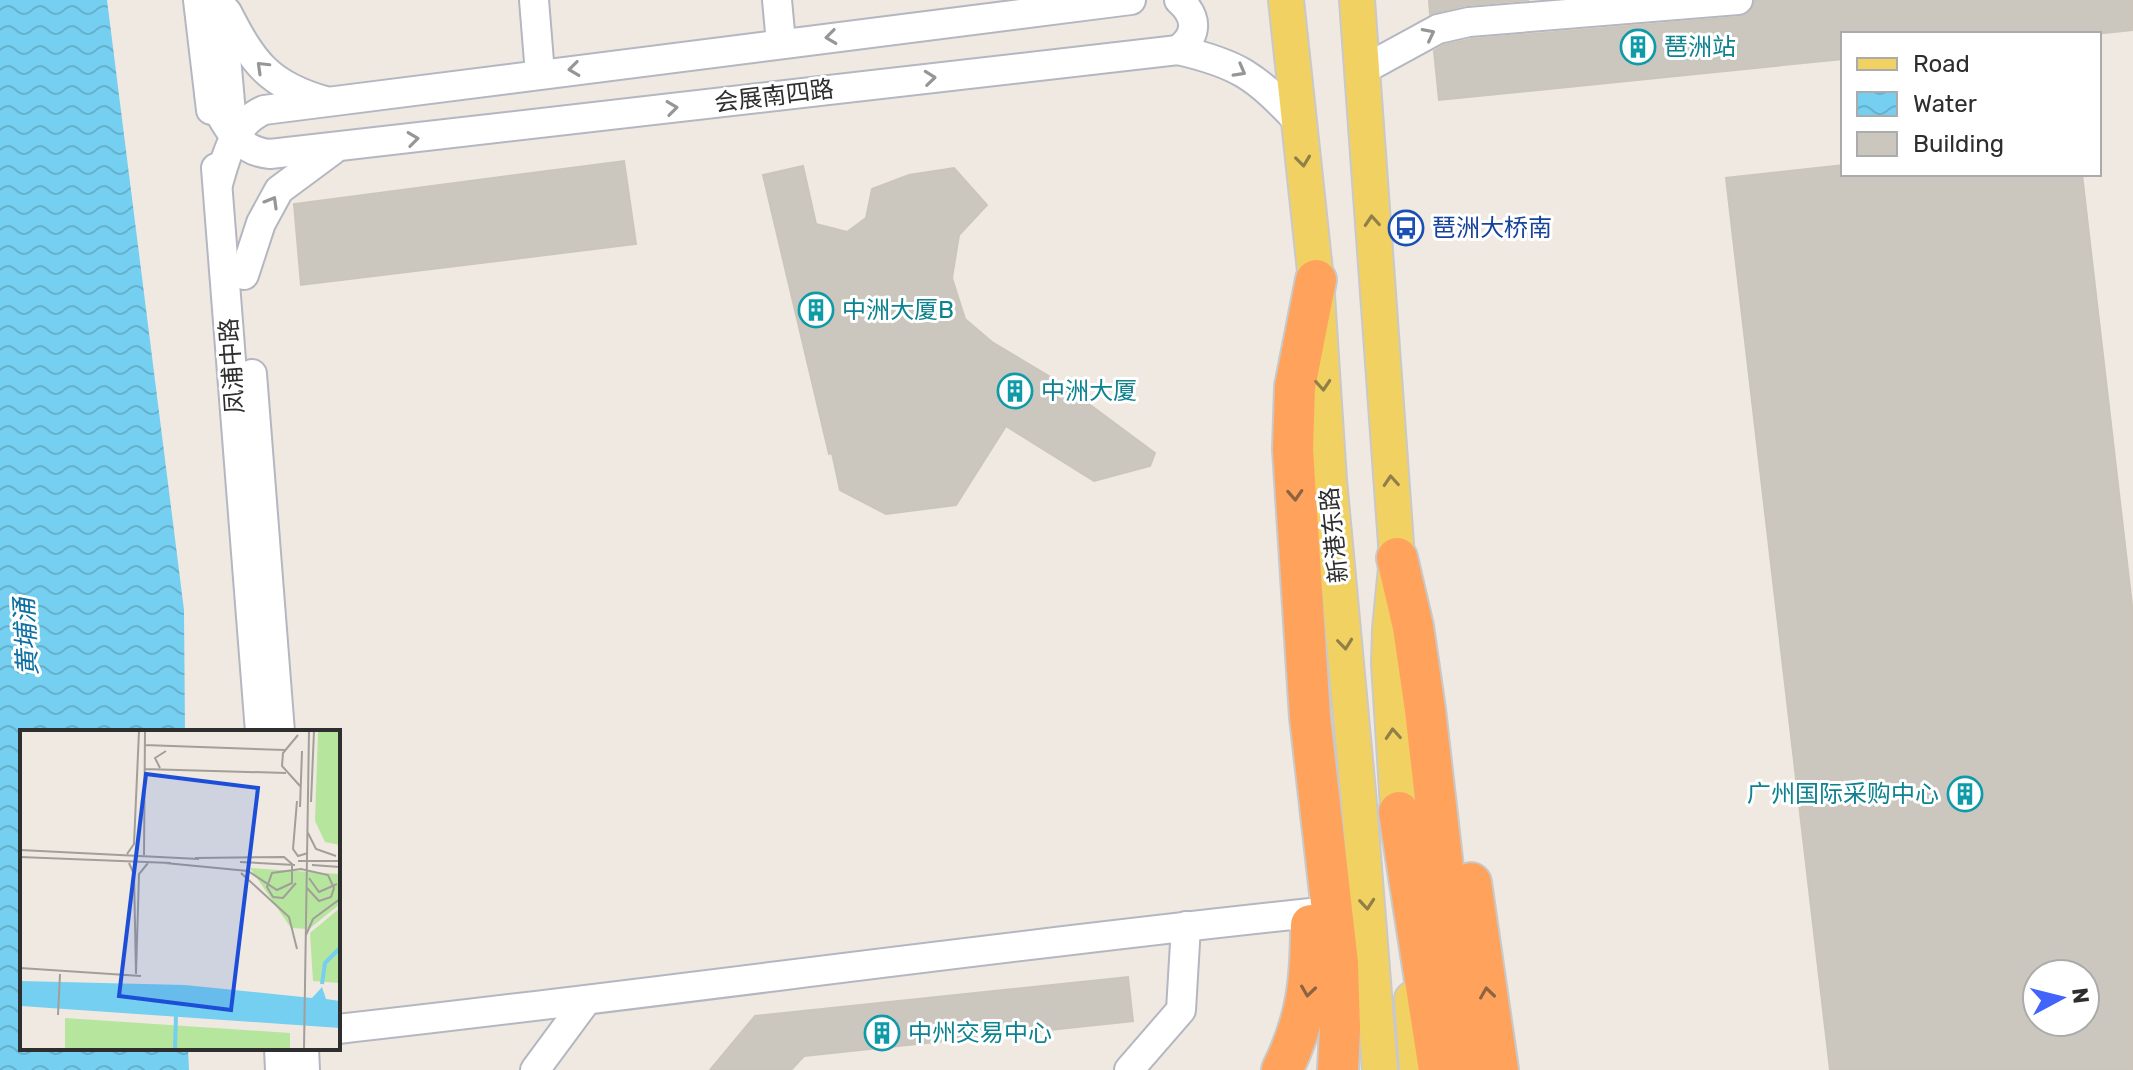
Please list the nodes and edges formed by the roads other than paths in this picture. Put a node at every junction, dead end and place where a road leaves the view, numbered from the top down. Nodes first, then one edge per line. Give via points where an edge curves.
1 (198, 0) edge
2 (221, 0) edge
3 (534, 0) edge
4 (777, 0) edge
5 (1131, 0) edge
6 (1179, 0) edge
7 (1286, 0) edge
8 (1357, 0) edge
9 (1738, 0) edge
10 (968, 10) edge
11 (781, 43) junction
12 (1178, 50) junction
13 (1361, 71) junction
14 (540, 74) junction
15 (209, 93) junction
16 (330, 102) junction
17 (1298, 121) junction
18 (233, 137) junction
19 (336, 148) junction
20 (218, 184) junction
21 (244, 275) junction
22 (1316, 280) junction
23 (1397, 558) junction
24 (1425, 710) junction
25 (1310, 717) junction
26 (260, 730) edge
27 (280, 730) edge
28 (1399, 812) junction
29 (1311, 913) junction
30 (1186, 926) junction
31 (586, 1001) junction
32 (340, 1029) edge
33 (279, 1050) edge
34 (304, 1050) edge
35 (280, 1070) edge
36 (305, 1070) edge
37 (535, 1070) edge
38 (1129, 1070) edge
39 (1282, 1070) edge
40 (1338, 1070) edge
41 (1380, 1070) edge
42 (1417, 1070) edge
43 (1439, 1070) edge
44 (1466, 1070) edge
45 (1498, 1070) edge

1 - 15 street, 凤浦中路
16 -> 2 street via 301,94 259,66
2 - 18 street, 凤浦中路
3 - 14 street
4 - 11 street
5 - 10 street
6 - 12 street via 1193,24 1188,42
7 - 17 main road, 新港东路
8 - 13 main road
13 -> 9 street via 1438,29 1469,22
10 -> 11 street
11 -> 14 street
12 -> 17 street, 会展南四路 via 1234,66 1257,80
19 -> 12 street, 会展南四路
23 -> 13 main road
14 - 16 street
15 - 18 street
15 - 20 street, 凤浦中路
16 - 18 street via 264,110 250,116
17 -> 22 main road, 新港东路
18 - 19 street, 会展南四路 via 257,153
18 - 20 street
18 - 21 street, 凤浦中路
21 -> 19 street via 261,223 279,190
20 - 26 street, 凤浦中路
21 - 27 street, 凤浦中路
22 -> 25 highway via 1295,387 1293,449
22 -> 41 main road, 新港东路
23 - 24 highway
28 -> 23 main road via 1389,664
24 - 44 highway
45 -> 24 highway via 1467,856
25 - 29 highway
25 - 40 highway via 1340,1001
28 - 42 main road
28 - 43 highway
29 - 30 street
29 -> 39 highway via 1308,997
30 - 31 street
30 - 38 street via 1181,1010
31 - 32 street
31 - 37 street
33 - 35 street
34 - 36 street

